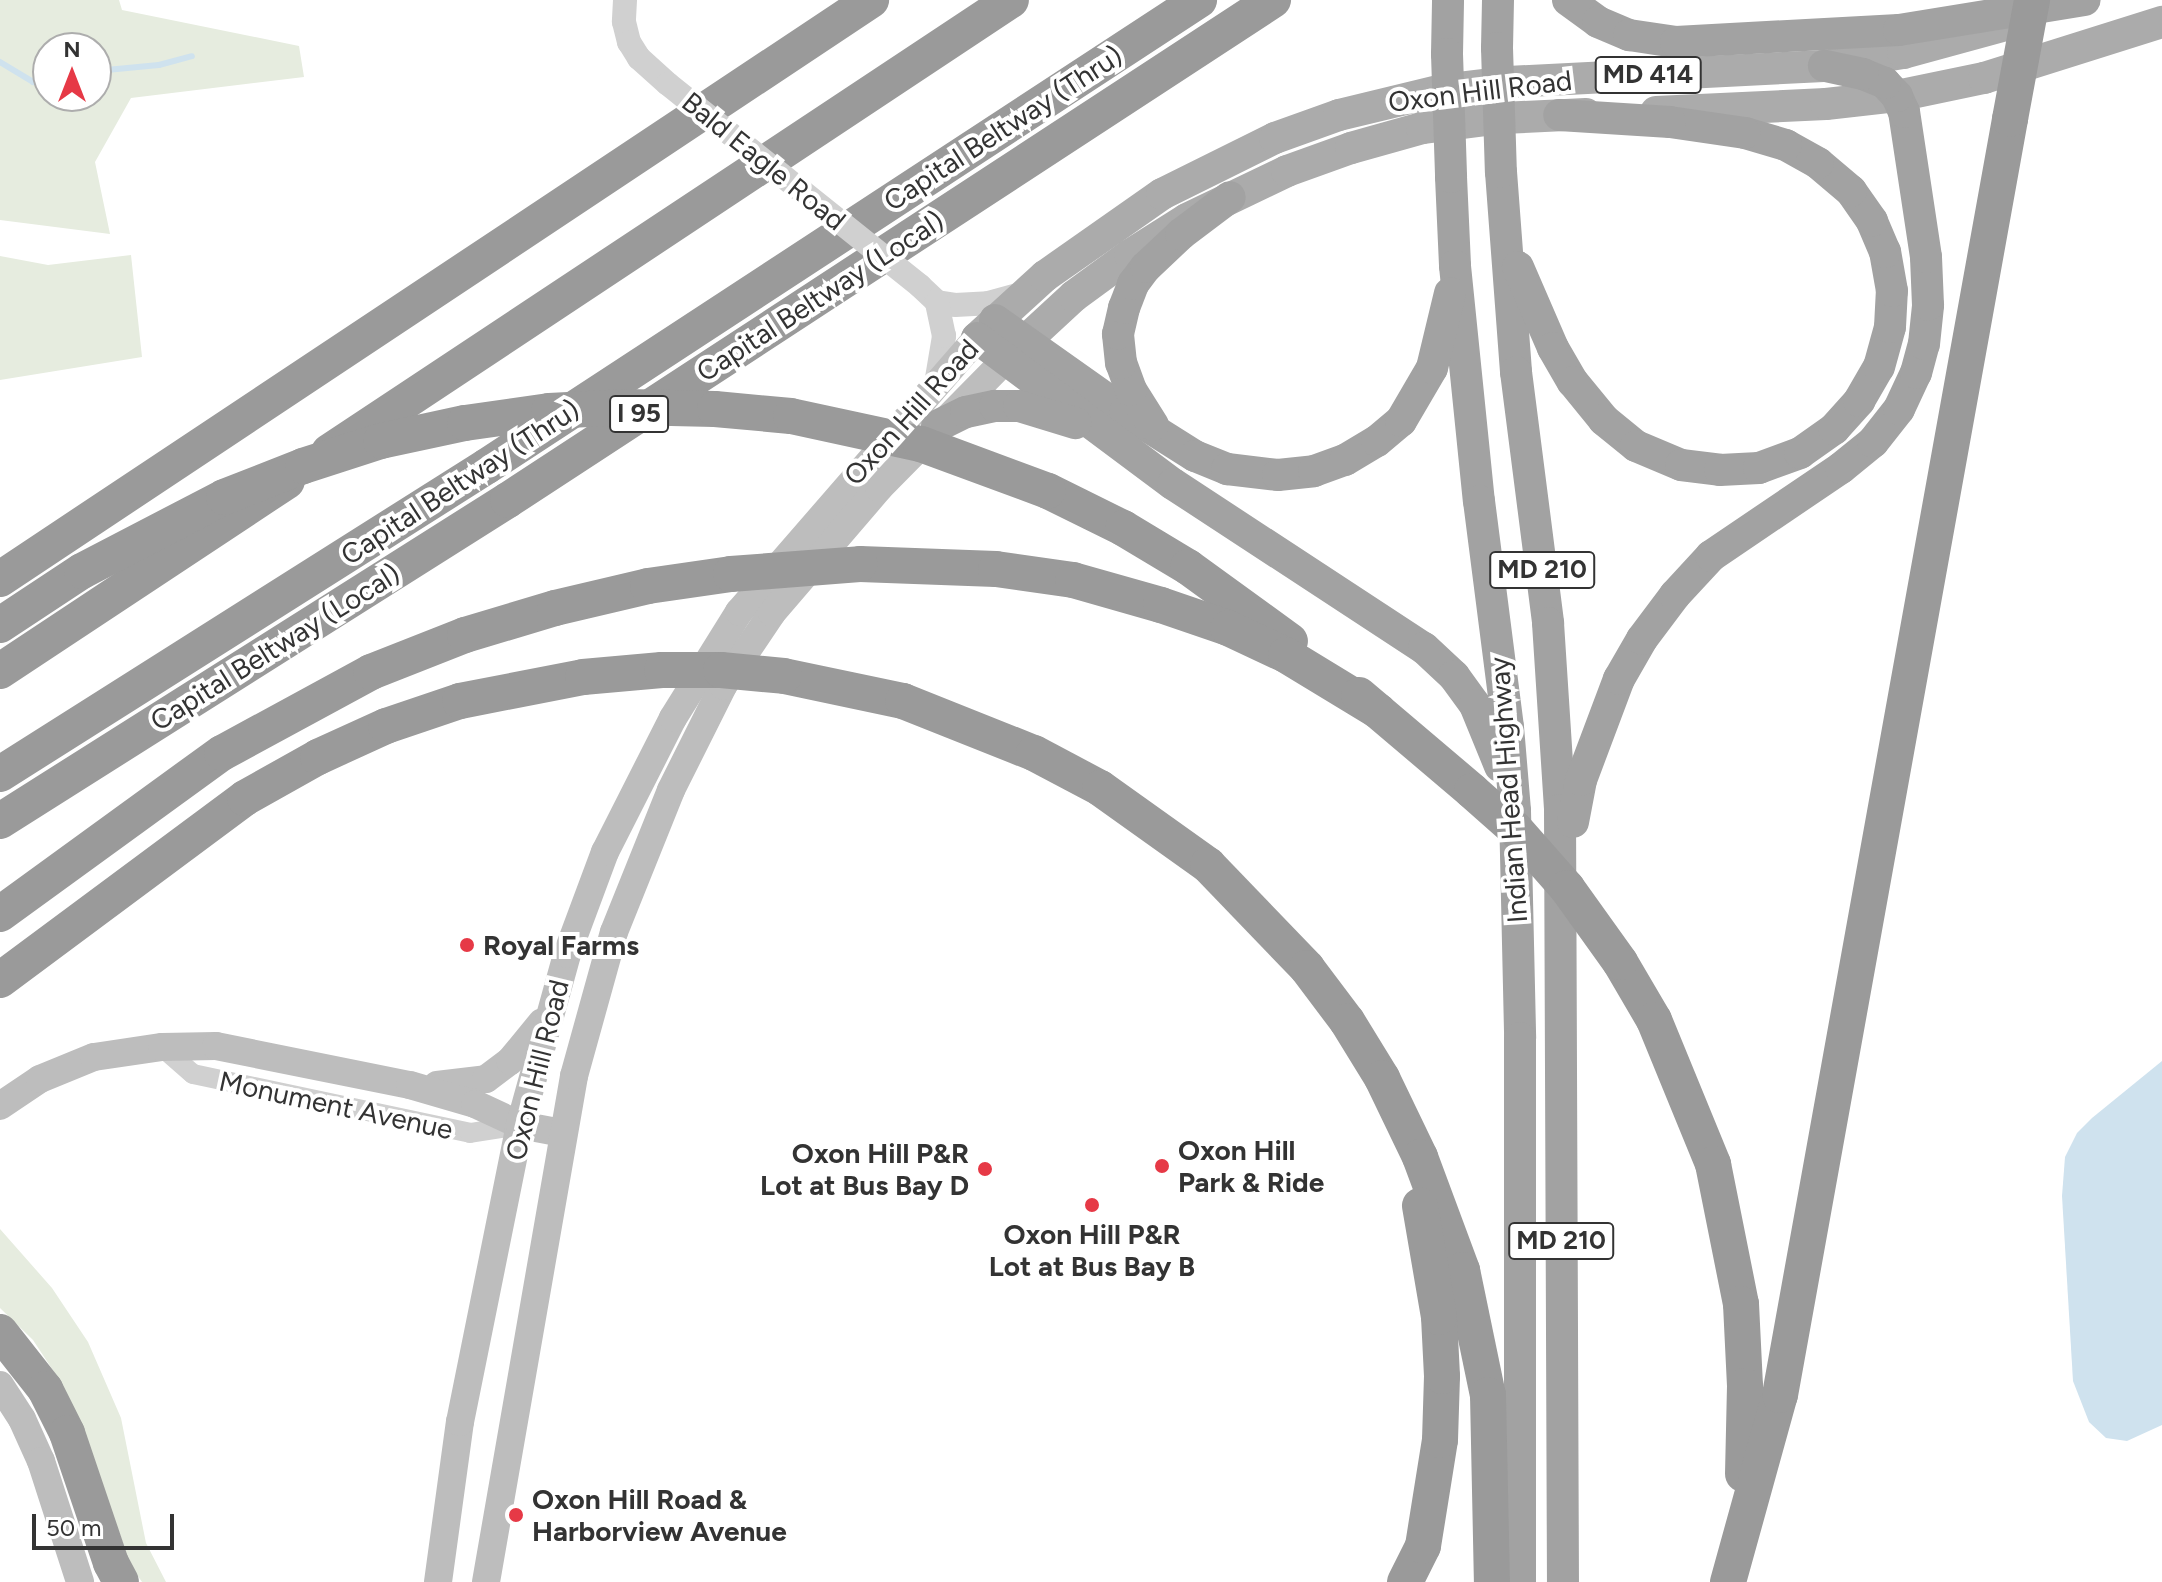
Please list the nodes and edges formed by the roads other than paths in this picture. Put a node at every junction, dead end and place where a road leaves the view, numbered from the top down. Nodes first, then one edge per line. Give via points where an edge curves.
1 (625, 0) edge
2 (862, 0) edge
3 (871, 0) edge
4 (1011, 0) edge
5 (1199, 0) edge
6 (1273, 0) edge
7 (1448, 0) edge
8 (1498, 0) edge
9 (1568, 0) edge
10 (2032, 0) edge
11 (2086, 0) edge
12 (2162, 22) edge
13 (830, 27) junction
14 (1824, 66) junction
15 (1897, 96) junction
16 (1559, 115) junction
17 (1230, 197) junction
18 (1507, 241) junction
19 (1455, 266) junction
20 (1024, 293) junction
21 (929, 294) junction
22 (986, 329) junction
23 (1015, 350) junction
24 (936, 384) junction
25 (937, 426) junction
26 (1110, 440) junction
27 (1173, 444) junction
28 (0, 579) edge
29 (0, 625) edge
30 (0, 671) edge
31 (1378, 711) junction
32 (0, 774) edge
33 (1515, 811) junction
34 (0, 821) edge
35 (1559, 900) junction
36 (0, 914) edge
37 (0, 980) edge
38 (552, 1004) junction
39 (162, 1047) junction
40 (1382, 1078) junction
41 (410, 1085) junction
42 (0, 1106) edge
43 (520, 1125) junction
44 (562, 1133) junction
45 (0, 1332) edge
46 (0, 1385) edge
47 (1731, 1567) edge
48 (80, 1582) edge
49 (121, 1582) edge
50 (438, 1582) edge
51 (486, 1582) edge
52 (1405, 1582) edge
53 (1492, 1582) edge
54 (1520, 1582) edge
55 (1563, 1582) edge

1 - 21 street, Bald Eagle Road, bridge via 624,22 639,58
2 - 13 highway
3 - 13 highway
4 - 30 highway
5 - 32 highway, Capital Beltway (Thru) / I 95 via 487,466
6 - 34 highway, Capital Beltway (Local) / I 95 via 508,500
7 - 19 highway, Indian Head Highway / MD 210, bridge
8 - 18 highway, Indian Head Highway / MD 210, bridge
9 - 11 highway via 1598,22 1629,35 1676,42 1899,30
10 - 47 highway, bridge via 1780,1395
11 - 14 main road, Oxon Hill Road / MD 414 via 1955,41
12 - 15 main road, Oxon Hill Road / MD 414 via 1984,78
13 - 28 highway
14 - 15 highway via 1885,83
14 - 20 main road, Oxon Hill Road / MD 414 via 1508,82 1390,100 1275,138 1175,187 1102,233
15 - 16 main road, Oxon Hill Road / MD 414 via 1826,104
15 - 35 highway via 1908,128 1926,257 1928,305 1916,373 1899,409 1873,442 1711,556 1642,639 1619,679 1589,754
16 - 17 main road, Oxon Hill Road / MD 414 via 1459,122 1397,134 1318,159
16 - 18 highway via 1732,131 1786,145 1818,163 1851,191 1885,252 1892,291 1890,327 1879,367 1834,429 1800,453 1759,468 1681,465 1636,446 1604,420 1573,382
17 - 23 main road, Oxon Hill Road / MD 414 via 1130,255
17 - 27 highway via 1146,267 1133,284 1120,321 1121,363 1131,390 1143,412
18 - 35 highway, Indian Head Highway / MD 210 via 1516,372 1556,720
19 - 27 highway via 1432,368 1401,421 1377,441 1324,468 1278,475 1227,469
19 - 33 highway, Indian Head Highway / MD 210
20 - 21 street via 976,305
20 - 22 main road, Oxon Hill Road / MD 414
21 - 24 street via 944,336
22 - 23 highway
22 - 24 main road, Oxon Hill Road / MD 414
23 - 25 main road, Oxon Hill Road / MD 414
23 - 26 highway
23 - 27 highway
24 - 38 main road, Oxon Hill Road / MD 414 via 752,596 705,663 617,826 593,880
25 - 26 highway via 966,412 1019,406 1072,421
25 - 44 main road, Oxon Hill Road / MD 414 via 772,613 696,735 614,932
26 - 33 highway via 1424,648 1475,705
29 - 31 highway, bridge via 82,571 224,497 395,438 549,411 715,409 791,416 921,444 1048,491 1188,567 1262,618
31 - 36 highway, bridge via 1286,655 1228,628 1073,580 996,569 860,564 648,586 465,635 371,672 222,753
31 - 47 highway, bridge via 1515,829 1567,888 1654,1020 1688,1097 1713,1164 1741,1304 1744,1464
33 - 54 highway, Indian Head Highway / MD 210
35 - 55 highway, Indian Head Highway / MD 210
37 - 40 highway, bridge via 245,798 386,726 460,701 567,680 721,670 784,676 903,701 1034,753 1100,788 1208,865 1265,922 1347,1021
38 - 41 main road via 532,1037 486,1079
38 - 43 main road, Oxon Hill Road / MD 414
39 - 41 main road, Monument Avenue via 216,1046
39 - 42 main road, Monument Avenue via 119,1051 71,1065
39 - 43 street, Monument Avenue via 193,1074 470,1133
40 - 52 highway via 1434,1273 1442,1376 1433,1491 1423,1546
40 - 53 highway via 1440,1207 1476,1332 1492,1452
41 - 43 main road, Monument Avenue via 475,1104
43 - 44 main road, Monument Avenue
43 - 50 main road, Oxon Hill Road / MD 414 via 460,1422
44 - 51 main road, Oxon Hill Road / MD 414
45 - 49 highway via 51,1400 67,1433
46 - 48 main road via 41,1461

